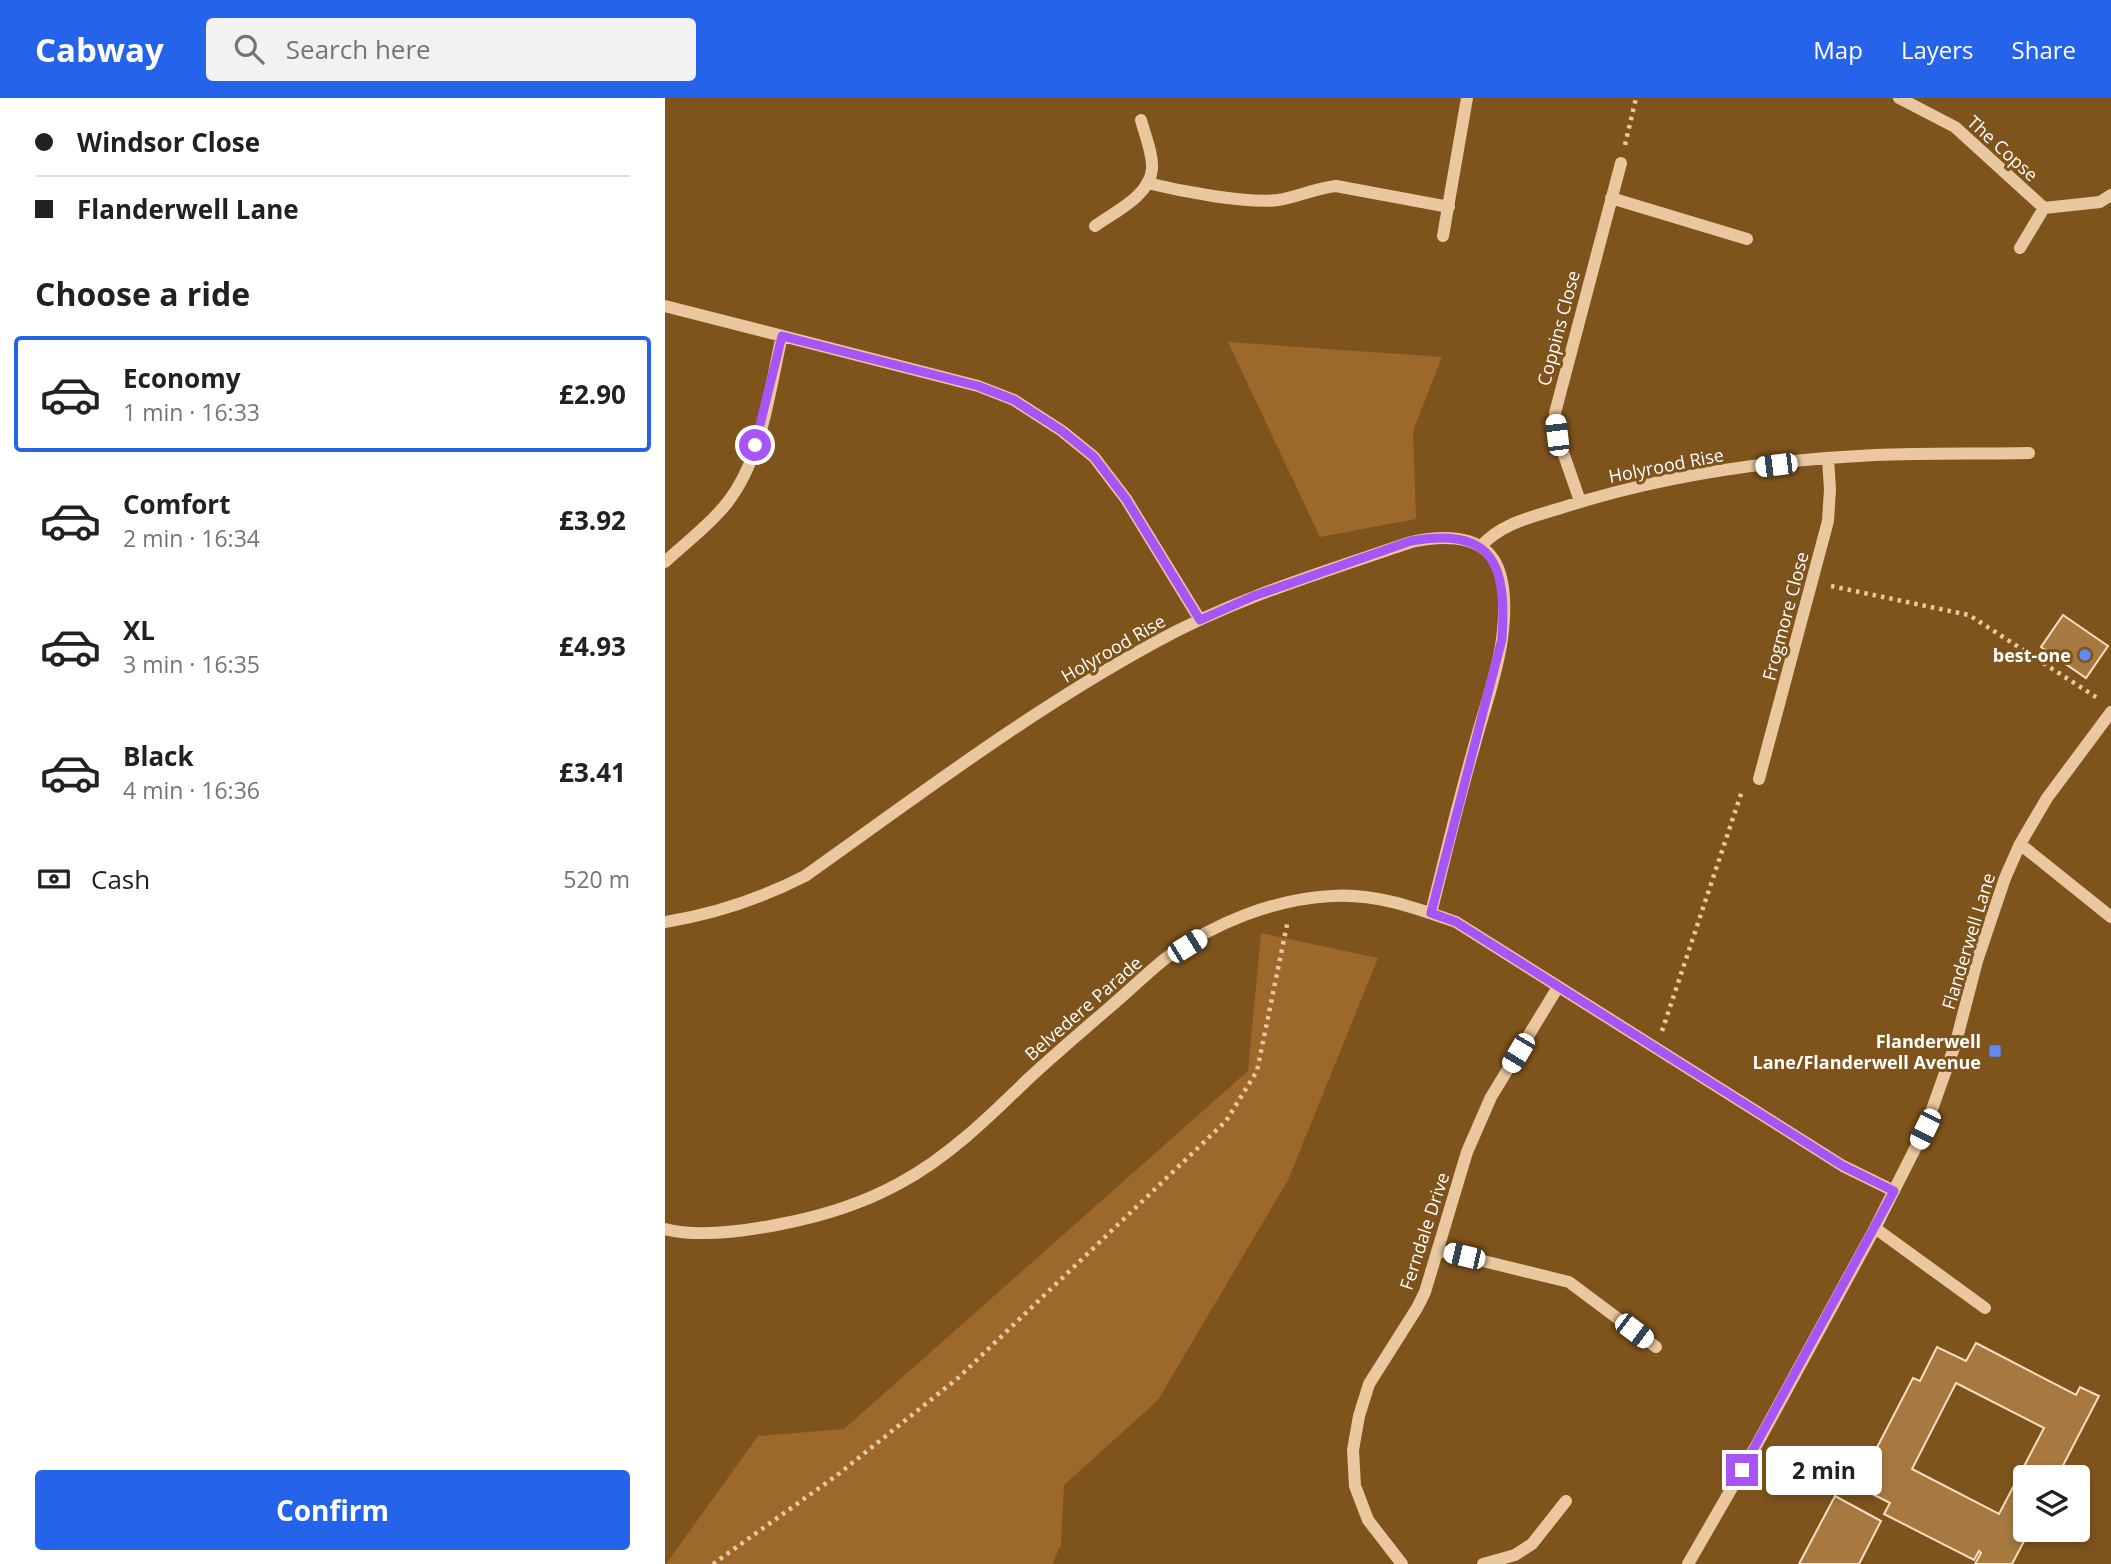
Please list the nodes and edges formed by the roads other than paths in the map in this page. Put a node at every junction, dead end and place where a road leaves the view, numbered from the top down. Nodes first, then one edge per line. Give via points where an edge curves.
1 (1468, 98) edge
2 (1899, 98) edge
3 (1142, 120) dead end
4 (1621, 163) road end
5 (1147, 183) junction
6 (2111, 195) edge
7 (1611, 198) junction
8 (1448, 207) junction
9 (2045, 208) junction
10 (1095, 226) dead end
11 (1443, 236) dead end
12 (1747, 239) dead end
13 (2020, 248) dead end
14 (665, 306) edge
15 (782, 336) junction
16 (2029, 453) dead end
17 (1828, 459) junction
18 (1580, 502) junction
19 (1481, 546) junction
20 (665, 562) edge
21 (1200, 620) junction
22 (2111, 712) edge
23 (1759, 779) road end
24 (2020, 844) junction
25 (1431, 913) junction
26 (2111, 917) edge
27 (665, 922) edge
28 (1558, 987) junction
29 (1894, 1191) junction
30 (665, 1228) edge
31 (1875, 1228) junction
32 (1438, 1250) junction
33 (1985, 1308) dead end
34 (1656, 1348) dead end
35 (1566, 1501) dead end
36 (1402, 1564) edge
37 (1483, 1564) edge
38 (1688, 1564) edge

1 - 8 street
2 - 9 street, The Copse via 1955,127
3 - 5 street via 1152,167
4 - 7 street, Coppins Close
5 - 8 street via 1256,200 1279,200 1336,186
5 - 10 street via 1141,193
6 - 9 street via 2100,202
7 - 12 street
7 - 18 street, Coppins Close via 1555,413 1557,435
8 - 11 street
9 - 13 street
14 - 15 street
15 - 20 street via 748,467 727,503
15 - 21 street via 978,386 1014,400 1062,431 1094,457 1126,499
16 - 17 street, Holyrood Rise
17 - 18 street, Holyrood Rise via 1698,474
17 - 23 street, Frogmore Close via 1828,522
18 - 19 street, Holyrood Rise via 1506,526
19 - 21 street, Holyrood Rise via 1457,538 1411,541 1254,596
19 - 25 street via 1494,560 1501,579 1502,639
21 - 27 street, Holyrood Rise via 1020,723 805,876 722,910
22 - 24 street, Flanderwell Lane via 2047,798
24 - 26 street
24 - 29 street, Flanderwell Lane via 1977,961 1956,1041 1925,1129
25 - 28 street, Belvedere Parade via 1456,922
25 - 30 street, Belvedere Parade via 1409,905 1335,895 1292,900 1244,916 1167,958 968,1135 901,1183 823,1216 749,1230
28 - 29 street, Belvedere Parade via 1843,1166
28 - 32 street, Ferndale Drive via 1491,1097 1467,1152
29 - 31 street, Flanderwell Lane
31 - 33 street
31 - 38 street, Flanderwell Lane
32 - 34 street via 1570,1282
32 - 36 street, Ferndale Drive via 1417,1308 1369,1384 1353,1450 1355,1486 1369,1520
35 - 37 street via 1532,1544 1515,1555

